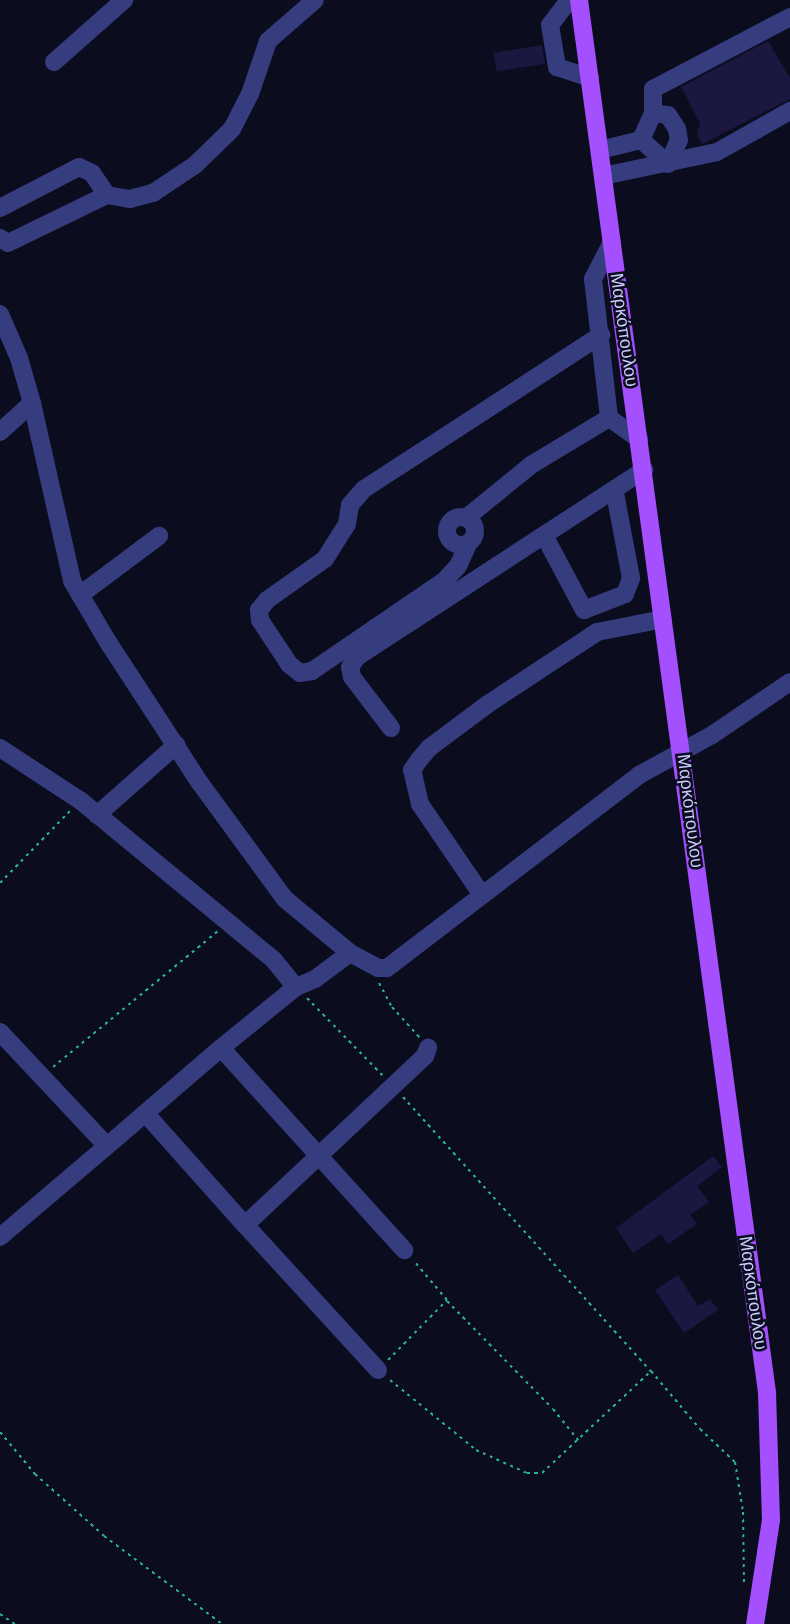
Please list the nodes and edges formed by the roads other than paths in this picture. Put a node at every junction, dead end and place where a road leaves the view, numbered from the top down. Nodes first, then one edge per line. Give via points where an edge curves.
1 (124, 0) edge
2 (315, 0) edge
3 (569, 0) edge
4 (579, 0) edge
5 (790, 17) edge
6 (54, 62) dead end
7 (590, 78) junction
8 (790, 111) edge
9 (653, 113) junction
10 (641, 140) junction
11 (600, 150) junction
12 (668, 164) junction
13 (603, 176) junction
14 (106, 195) junction
15 (0, 208) edge
16 (0, 238) edge
17 (612, 242) junction
18 (0, 314) edge
19 (601, 335) junction
20 (32, 403) junction
21 (609, 418) junction
22 (0, 432) edge
23 (639, 439) junction
24 (644, 470) junction
25 (615, 493) junction
26 (159, 536) dead end
27 (545, 537) junction
28 (80, 595) junction
29 (663, 619) junction
30 (790, 682) edge
31 (391, 728) dead end
32 (176, 745) junction
33 (0, 748) edge
34 (682, 749) junction
35 (97, 815) junction
36 (482, 895) junction
37 (350, 953) junction
38 (296, 987) junction
39 (0, 1032) edge
40 (221, 1048) junction
41 (428, 1048) road end
42 (146, 1114) junction
43 (107, 1146) junction
44 (321, 1156) junction
45 (245, 1225) junction
46 (0, 1238) edge
47 (404, 1250) road end
48 (378, 1370) road end
49 (755, 1624) edge

1 - 6 street
2 - 14 street via 268,41 250,94 232,129 195,165 153,193 130,199
3 - 7 street via 550,25 557,67
4 - 7 main road, Μαρκόπουλου
5 - 9 street via 658,85 651,95
7 - 11 main road, Μαρκόπουλου
8 - 12 street via 717,152
9 - 10 street
9 - 12 street via 668,115 677,129 679,140
10 - 11 street
10 - 12 street
11 - 13 main road, Μαρκόπουλου
12 - 13 street
13 - 17 main road, Μαρκόπουλου
14 - 15 street via 92,173 79,168
14 - 16 street via 8,243
17 - 19 street via 593,279
17 - 23 main road, Μαρκόπουλου
18 - 20 street
19 - 21 street
19 - 21 street via 364,489 350,505 347,524 325,559 267,600 259,610 260,620 289,664 300,673 312,671 444,581 458,566 468,544 454,544 447,532 452,520 466,518 531,465
20 - 22 street
20 - 28 street via 72,581
21 - 23 street
23 - 24 main road, Μαρκόπουλου
24 - 25 street
24 - 29 main road, Μαρκόπουλου
25 - 27 street
25 - 27 street via 631,578 625,594 584,610
26 - 28 street
27 - 31 street via 357,657 350,667 352,677
28 - 32 street
29 - 34 main road, Μαρκόπουλου
29 - 36 street via 597,632 429,748 412,770 420,804
30 - 34 street via 712,735
32 - 35 street
32 - 37 street via 245,849 285,899
33 - 35 street
34 - 36 street via 639,775
34 - 49 main road, Μαρκόπουλου via 767,1393 771,1520
35 - 38 street via 273,959
36 - 37 street via 387,968 378,968
37 - 38 street via 315,980
38 - 40 street
39 - 43 street
40 - 42 street
40 - 44 street
41 - 44 street via 426,1056
42 - 43 street
42 - 45 street
43 - 46 street
44 - 45 street
44 - 47 street
45 - 48 street

